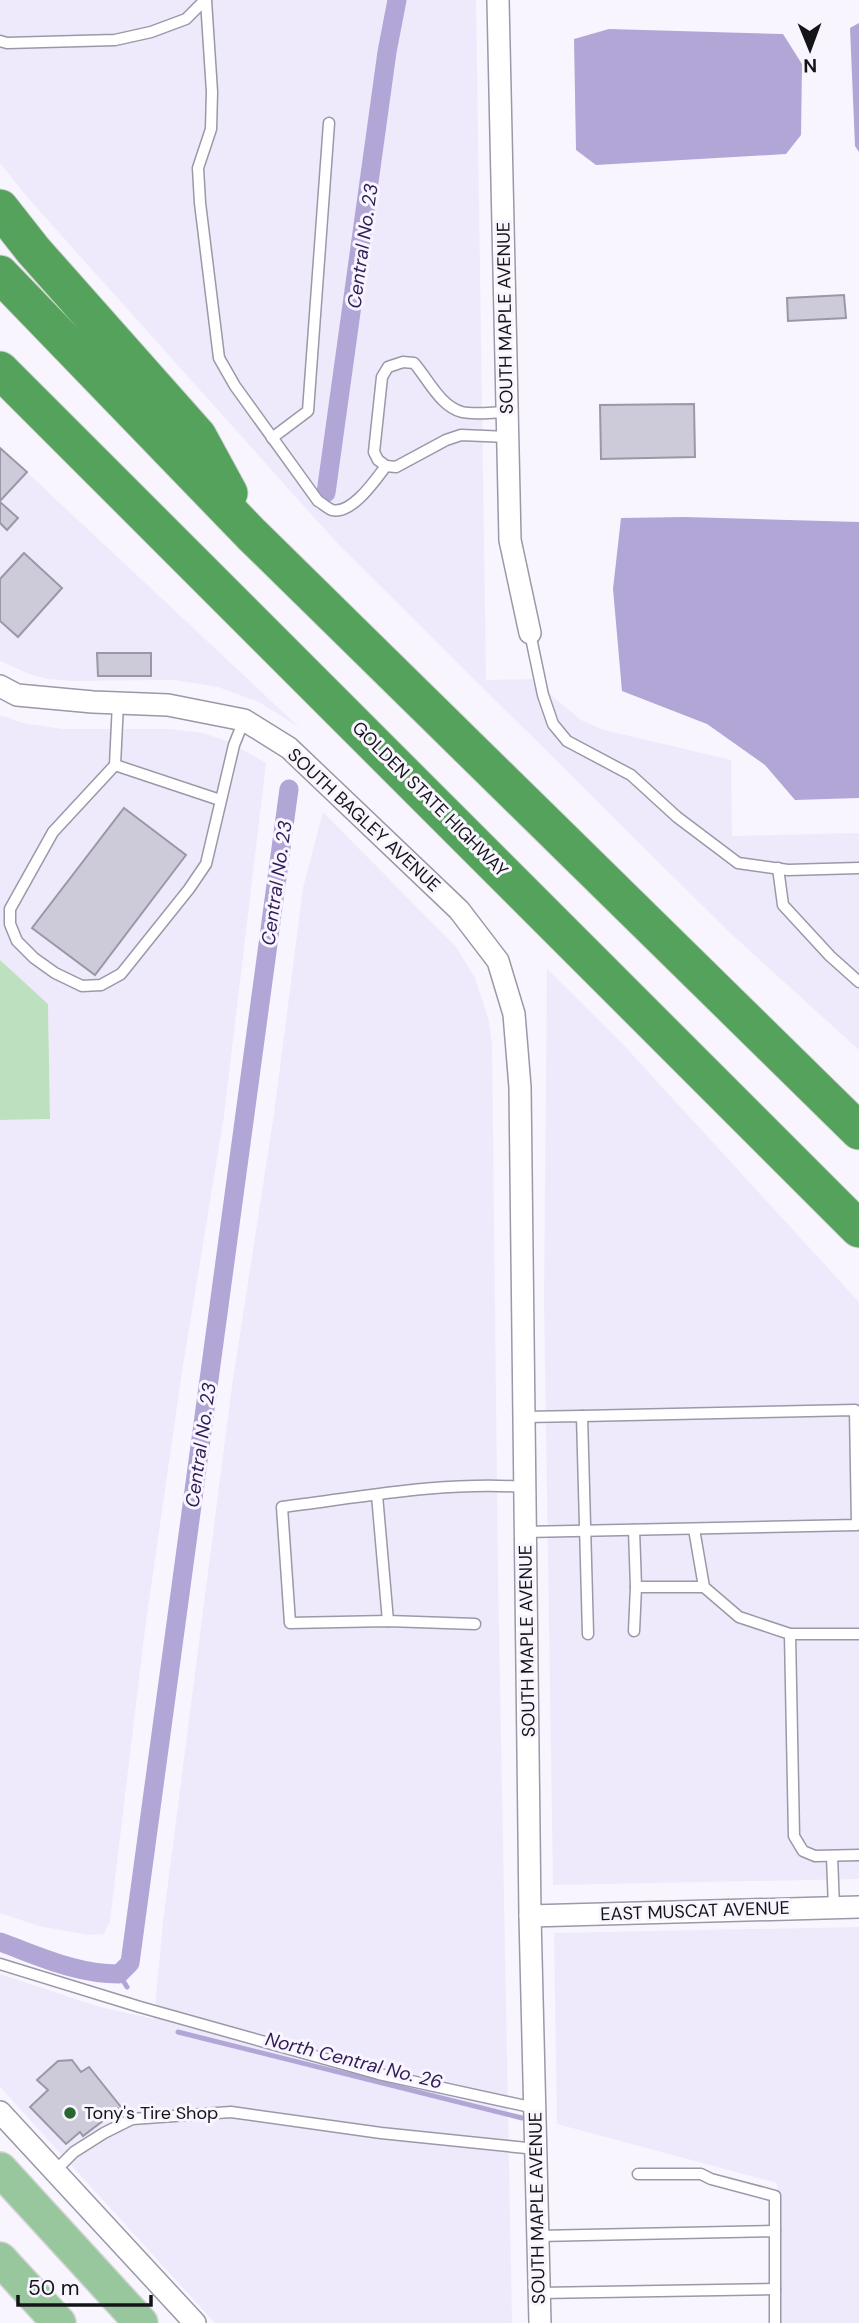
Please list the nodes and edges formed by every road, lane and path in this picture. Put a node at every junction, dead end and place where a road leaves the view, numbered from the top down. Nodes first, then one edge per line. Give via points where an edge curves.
1 (206, 0) edge
2 (498, 0) edge
3 (0, 41) edge
4 (329, 123) dead end
5 (0, 208) edge
6 (0, 274) edge
7 (0, 370) edge
8 (0, 377) edge
9 (40, 410) junction
10 (507, 412) junction
11 (508, 437) junction
12 (272, 438) junction
13 (386, 466) junction
14 (251, 534) junction
15 (530, 633) joint
16 (0, 686) edge
17 (118, 704) junction
18 (244, 720) junction
19 (116, 765) junction
20 (220, 800) junction
21 (859, 868) edge
22 (778, 869) junction
23 (498, 961) joint
24 (859, 982) edge
25 (859, 1131) edge
26 (859, 1229) edge
27 (582, 1416) junction
28 (524, 1417) junction
29 (525, 1487) junction
30 (377, 1495) junction
31 (694, 1529) junction
32 (634, 1530) junction
33 (585, 1531) junction
34 (525, 1532) junction
35 (636, 1587) junction
36 (704, 1587) junction
37 (388, 1621) junction
38 (475, 1625) dead end
39 (634, 1630) dead end
40 (588, 1634) dead end
41 (790, 1634) junction
42 (859, 1634) edge
43 (859, 1855) edge
44 (832, 1856) junction
45 (859, 1907) edge
46 (834, 1908) junction
47 (530, 1916) junction
48 (0, 1964) edge
49 (535, 2108) junction
50 (0, 2112) edge
51 (536, 2149) junction
52 (0, 2169) edge
53 (55, 2171) junction
54 (638, 2174) dead end
55 (775, 2231) junction
56 (538, 2236) junction
57 (0, 2259) edge
58 (775, 2289) junction
59 (540, 2293) junction
60 (58, 2323) edge
61 (141, 2323) edge
62 (195, 2323) edge
63 (540, 2323) edge
64 (775, 2323) edge

1 - 3 lane via 186,19 116,40
1 - 12 lane via 211,129 198,168 219,358
2 - 10 street, SOUTH MAPLE AVENUE
4 - 12 lane via 308,411
5 - 14 highway via 198,436
6 - 14 highway
7 - 9 highway, GOLDEN STATE HIGHWAY
8 - 9 highway
9 - 26 highway, GOLDEN STATE HIGHWAY
10 - 11 street, SOUTH MAPLE AVENUE
10 - 13 lane via 462,412 434,389 414,363 388,367 382,377 374,452
11 - 13 lane via 461,435 396,467
11 - 15 street, SOUTH MAPLE AVENUE via 510,540
12 - 13 lane via 317,501 332,510 363,496
14 - 25 highway
15 - 22 lane via 543,695 553,724 567,741 631,775 738,863
16 - 17 street, SOUTH BAGLEY AVENUE via 17,695
17 - 18 street, SOUTH BAGLEY AVENUE via 168,705
17 - 19 lane
18 - 20 lane
18 - 23 street, SOUTH BAGLEY AVENUE via 289,748 460,910
19 - 20 lane
19 - 20 lane via 53,832 10,909 17,941 55,974 82,986 101,985 121,974 189,889 206,864
21 - 22 lane
22 - 24 lane via 783,905
23 - 28 street, SOUTH MAPLE AVENUE via 514,1014 520,1087
27 - 28 lane
27 - 31 lane via 855,1410 857,1525
27 - 33 lane
28 - 29 street, SOUTH MAPLE AVENUE
29 - 30 lane
29 - 34 street, SOUTH MAPLE AVENUE
30 - 37 lane
30 - 37 lane via 282,1507 290,1623
31 - 32 lane
31 - 36 lane
32 - 33 lane
32 - 35 lane
33 - 34 lane
33 - 40 lane
34 - 47 street, SOUTH MAPLE AVENUE
35 - 36 lane
35 - 39 lane
36 - 41 lane via 739,1617
37 - 38 lane
41 - 42 lane
41 - 44 lane via 794,1836 803,1851
43 - 44 lane
44 - 46 lane
45 - 46 street, EAST MUSCAT AVENUE
46 - 47 street, EAST MUSCAT AVENUE
47 - 49 street, SOUTH MAPLE AVENUE
48 - 49 lane via 379,2074
49 - 51 street, SOUTH MAPLE AVENUE
50 - 53 street
51 - 53 lane via 232,2112 132,2119 74,2152
51 - 56 street, SOUTH MAPLE AVENUE
52 - 61 main road
53 - 62 street
54 - 55 lane via 701,2174 775,2196
55 - 56 lane
55 - 58 lane
56 - 59 street, SOUTH MAPLE AVENUE
57 - 60 main road
58 - 59 lane
58 - 64 lane
59 - 63 street, SOUTH MAPLE AVENUE

